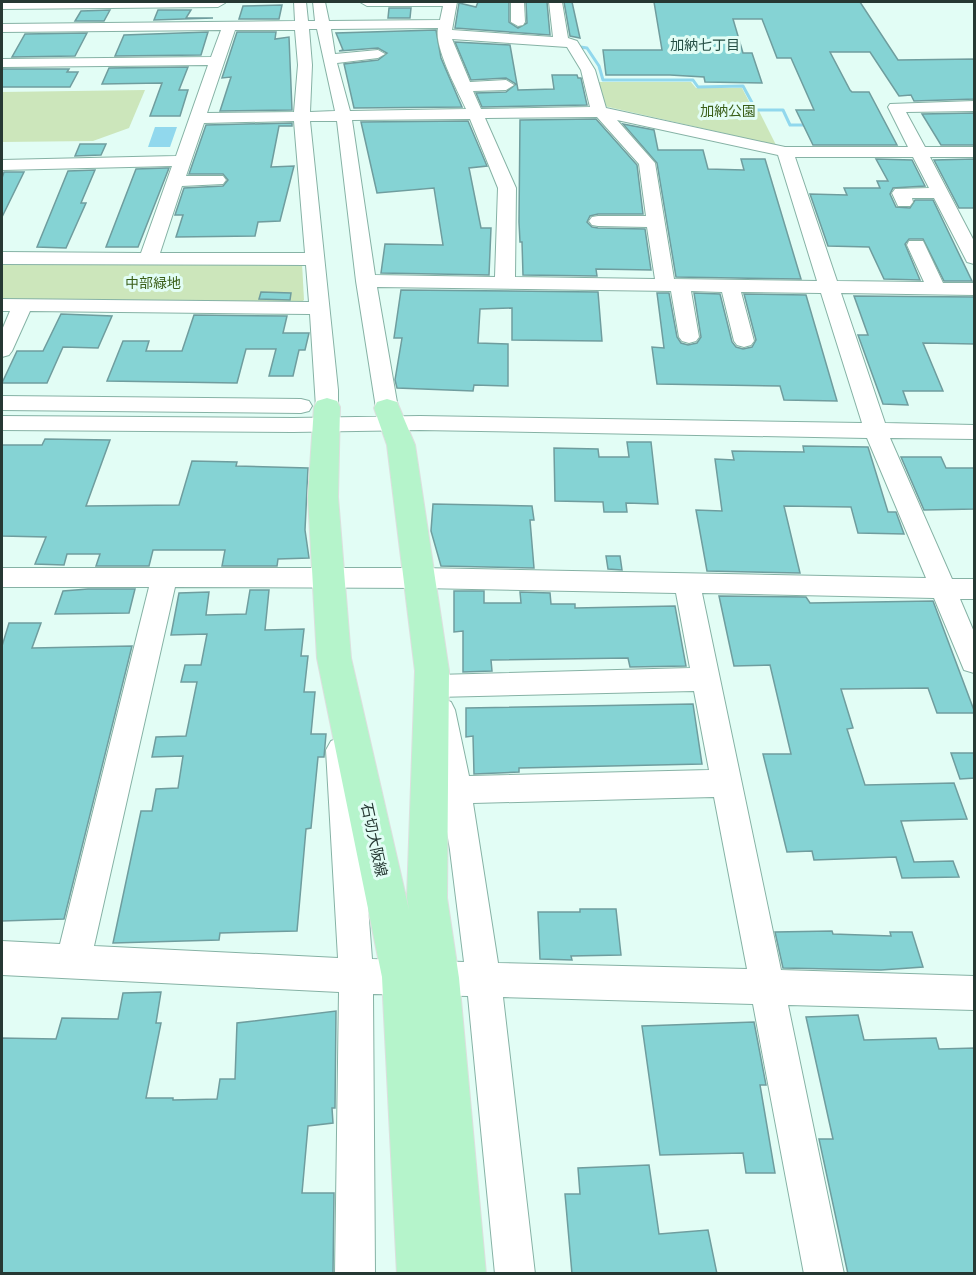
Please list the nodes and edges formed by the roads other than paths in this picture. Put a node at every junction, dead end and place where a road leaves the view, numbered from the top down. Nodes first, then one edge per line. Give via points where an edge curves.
1 (219, 2) edge
2 (300, 2) edge
3 (319, 2) edge
4 (367, 2) edge
5 (399, 2) edge
6 (517, 2) edge
7 (556, 2) edge
8 (80, 3) edge
9 (2, 5) edge
10 (447, 22) edge
11 (517, 22) dead end
12 (323, 25) junction
13 (212, 26) junction
14 (302, 26) junction
15 (66, 27) junction
16 (8, 32) edge
17 (227, 34) junction
18 (561, 41) junction
19 (204, 43) dead end
20 (331, 48) junction
21 (378, 54) dead end
22 (217, 61) junction
23 (2, 63) edge
24 (506, 85) dead end
25 (463, 87) junction
26 (253, 105) dead end
27 (975, 106) edge
28 (303, 111) junction
29 (603, 112) junction
30 (474, 114) junction
31 (345, 117) junction
32 (196, 118) junction
33 (785, 152) junction
34 (920, 152) junction
35 (975, 152) edge
36 (182, 161) junction
37 (2, 165) edge
38 (175, 181) junction
39 (941, 193) junction
40 (210, 202) dead end
41 (904, 202) dead end
42 (598, 221) dead end
43 (656, 222) junction
44 (916, 246) dead end
45 (2, 258) edge
46 (149, 258) junction
47 (975, 258) edge
48 (315, 260) junction
49 (366, 281) junction
50 (505, 281) junction
51 (672, 284) junction
52 (730, 285) junction
53 (828, 287) junction
54 (936, 288) junction
55 (975, 289) edge
56 (2, 305) edge
57 (23, 305) junction
58 (319, 308) junction
59 (688, 337) dead end
60 (744, 341) dead end
61 (2, 351) edge
62 (2, 403) edge
63 (326, 416) junction
64 (390, 416) junction
65 (975, 418) edge
66 (2, 423) edge
67 (874, 423) junction
68 (975, 432) edge
69 (2, 578) edge
70 (164, 578) junction
71 (421, 578) junction
72 (329, 579) junction
73 (687, 583) junction
74 (944, 588) junction
75 (975, 589) edge
76 (334, 658) junction
77 (975, 662) edge
78 (434, 678) junction
79 (707, 679) junction
80 (727, 783) junction
81 (457, 790) junction
82 (2, 958) edge
83 (73, 962) junction
84 (356, 976) junction
85 (421, 978) junction
86 (484, 978) junction
87 (767, 986) junction
88 (975, 993) edge
89 (355, 1274) edge
90 (423, 1274) edge
91 (461, 1274) edge
92 (515, 1274) edge
93 (824, 1274) edge

1 - 8 street
1 - 13 street
2 - 14 street
3 - 12 street
4 - 5 street
5 - 10 street
6 - 11 street
7 - 18 street via 554,24
8 - 9 street
8 - 15 street
10 - 12 street
10 - 18 street
10 - 25 street
12 - 14 street
12 - 20 street
13 - 15 street
13 - 17 street
14 - 17 street
14 - 28 street
15 - 16 street
17 - 19 street
17 - 22 street
18 - 29 street via 572,44 588,70 597,107
20 - 21 street
20 - 31 street
22 - 23 street
22 - 32 street
24 - 25 street
25 - 30 street
26 - 28 street
27 - 34 street via 896,107
28 - 31 street
28 - 32 street
28 - 48 street
29 - 30 street
29 - 33 street
29 - 43 street via 647,163
30 - 31 street
30 - 50 street via 507,188
31 - 49 street
32 - 36 street
33 - 34 street via 873,160
33 - 53 street
34 - 35 street
34 - 39 street
36 - 37 street
36 - 38 street
38 - 40 street via 219,173
38 - 46 street
39 - 41 street via 901,193
39 - 47 street
42 - 43 street
43 - 51 street
44 - 54 street
45 - 46 street
46 - 48 street
48 - 58 street
49 - 50 street
49 - 64 street
50 - 51 street
51 - 52 street
51 - 59 street
52 - 53 street
52 - 60 street
53 - 54 street
53 - 67 street
54 - 55 street
56 - 57 street
57 - 58 street
57 - 61 street
58 - 63 street
62 - 63 street
63 - 64 street
63 - 66 street
63 - 72 main road, 石切大阪線 via 323,497
64 - 67 street
64 - 71 main road, 石切大阪線 via 401,445
65 - 67 street
67 - 68 street
67 - 74 street
69 - 70 street
70 - 72 street
70 - 83 street
71 - 72 street
71 - 73 street
71 - 78 main road, 石切大阪線
72 - 76 main road, 石切大阪線
73 - 74 street
73 - 79 street
74 - 75 street
74 - 77 street
76 - 84 street
76 - 85 main road, 石切大阪線
78 - 79 street
78 - 81 street
78 - 85 main road, 石切大阪線
79 - 80 street
80 - 81 street
80 - 87 street
81 - 86 street
82 - 83 street
83 - 84 street
84 - 85 street
84 - 89 street
85 - 86 street
85 - 90 main road, 石切大阪線
85 - 91 main road, 石切大阪線
86 - 87 street
86 - 92 street
87 - 88 street
87 - 93 street

